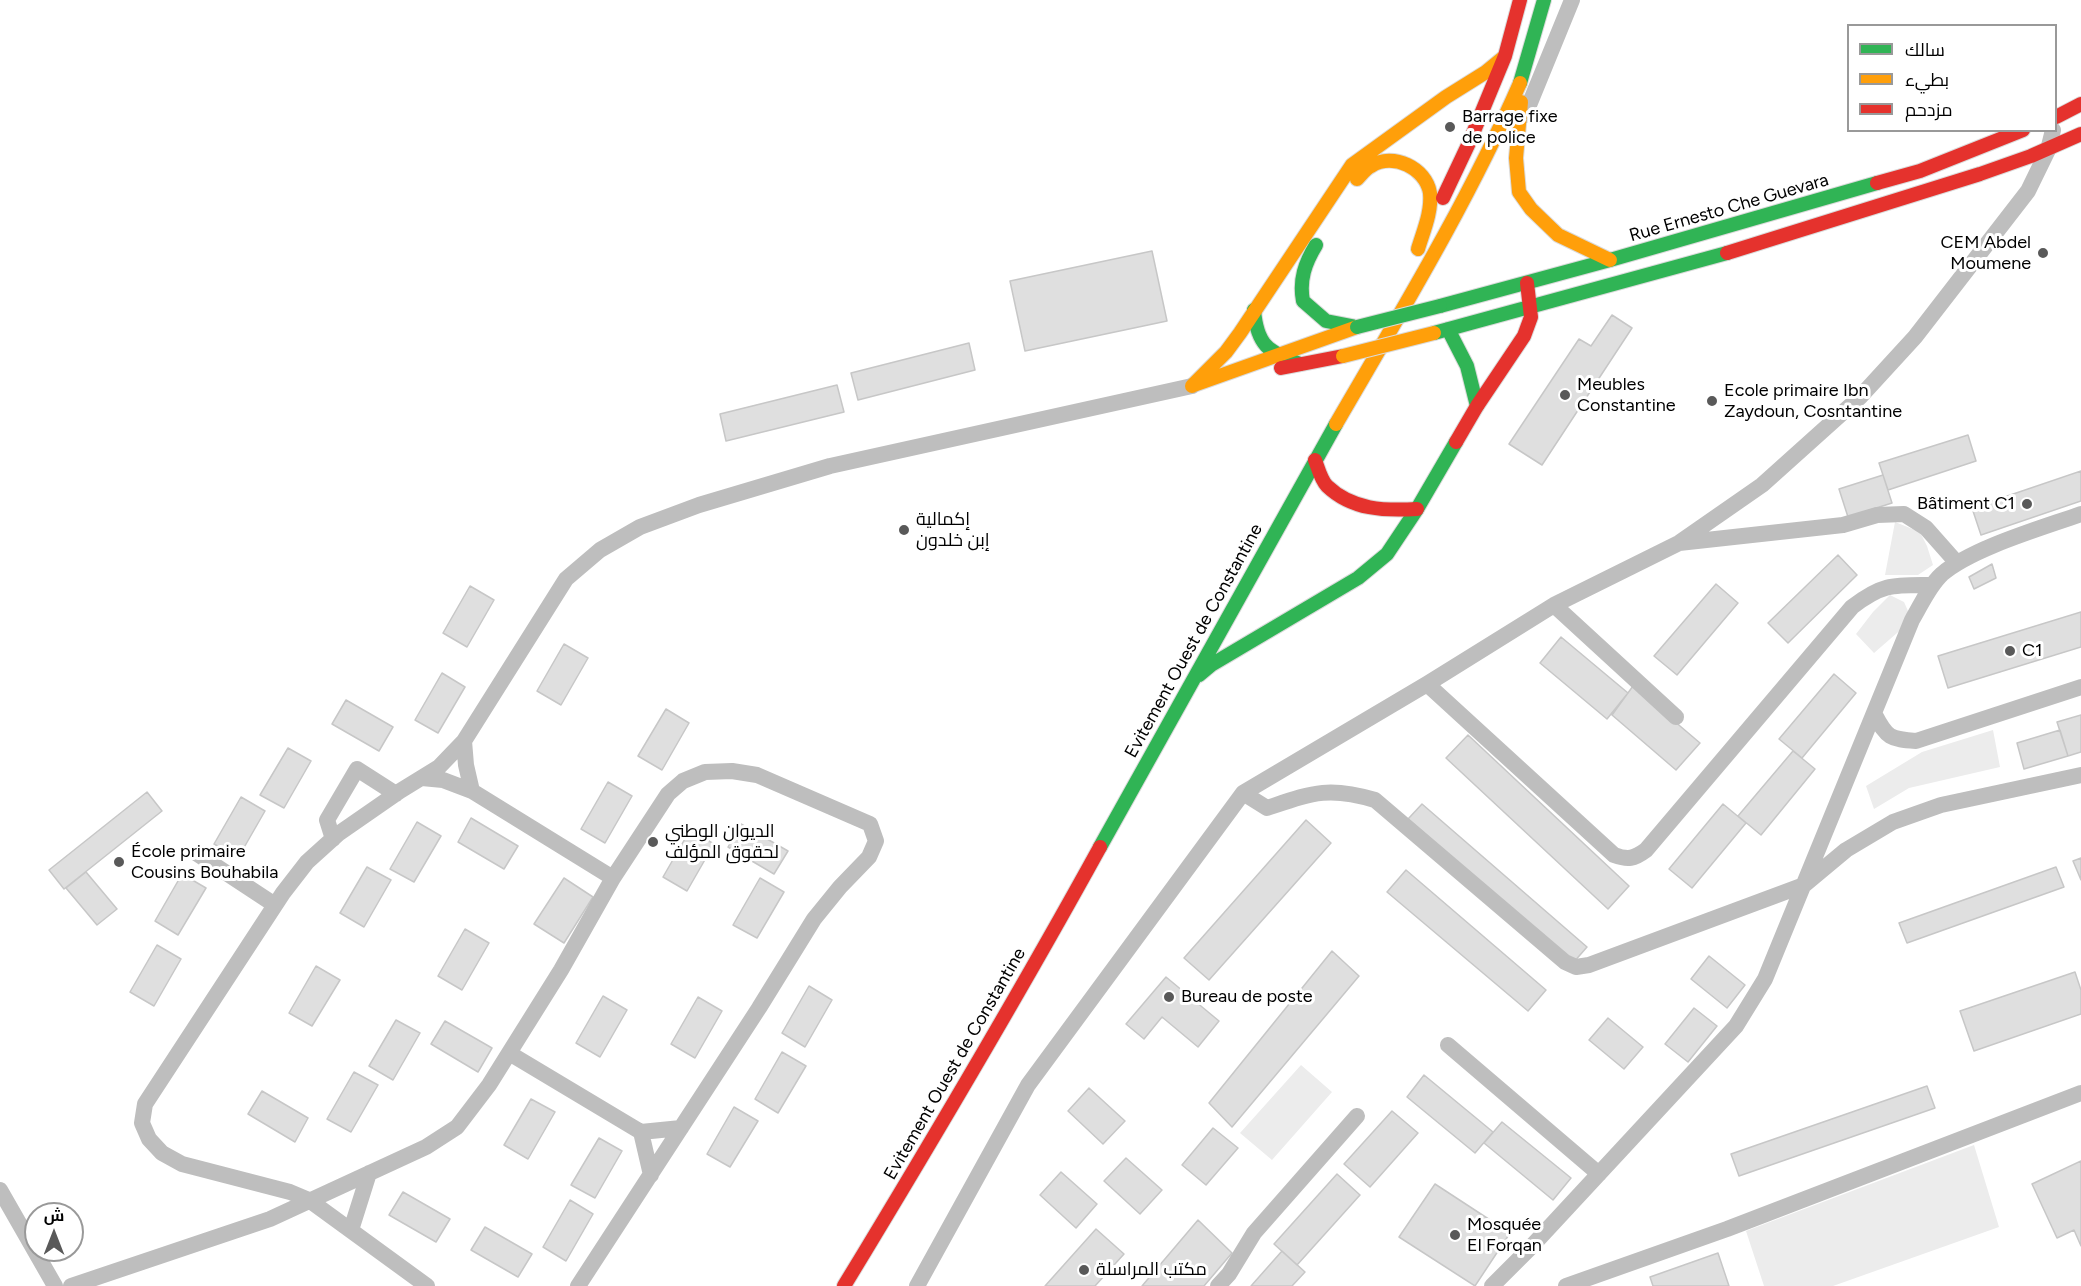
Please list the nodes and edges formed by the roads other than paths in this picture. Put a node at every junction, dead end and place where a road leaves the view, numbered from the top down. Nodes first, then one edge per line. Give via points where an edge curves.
1 (1520, 0) edge
2 (1544, 0) edge
3 (1572, 0) edge
4 (1505, 56) junction
5 (1522, 79) junction
6 (2081, 104) edge
7 (2057, 120) edge
8 (1519, 130) junction
9 (2018, 132) edge
10 (2052, 132) edge
11 (2081, 134) edge
12 (2048, 150) junction
13 (1610, 260) junction
14 (1527, 283) junction
15 (1531, 308) junction
16 (1382, 309) dead end
17 (1254, 310) junction
18 (1358, 327) junction
19 (1448, 329) junction
20 (1275, 355) junction
21 (1345, 362) junction
22 (1300, 364) junction
23 (1192, 386) junction
24 (1477, 406) junction
25 (1315, 460) junction
26 (1417, 509) junction
27 (2081, 514) edge
28 (1679, 543) junction
29 (1957, 563) junction
30 (1932, 585) junction
31 (1554, 605) junction
32 (1192, 681) junction
33 (1427, 684) junction
34 (2081, 687) edge
35 (1875, 715) junction
36 (1676, 717) dead end
37 (464, 741) junction
38 (2081, 775) edge
39 (422, 778) junction
40 (472, 791) junction
41 (1114, 793) dead end
42 (396, 794) junction
43 (1243, 794) junction
44 (333, 839) junction
45 (196, 854) dead end
46 (613, 878) junction
47 (1804, 885) junction
48 (275, 905) junction
49 (1448, 1045) dead end
50 (509, 1053) junction
51 (2081, 1093) edge
52 (1356, 1116) dead end
53 (681, 1128) junction
54 (641, 1132) junction
55 (899, 1169) dead end
56 (369, 1173) junction
57 (1599, 1174) junction
58 (651, 1175) junction
59 (0, 1190) edge
60 (309, 1200) junction
61 (351, 1230) junction
62 (55, 1286) edge
63 (71, 1286) edge
64 (427, 1286) edge
65 (578, 1286) edge
66 (844, 1286) edge
67 (917, 1286) edge
68 (1218, 1286) edge
69 (1492, 1286) edge
70 (1566, 1286) edge

1 - 4 main road
2 - 5 main road, Evitement Ouest de Constantine
3 - 8 street
4 - 17 main road via 1352,165
4 - 18 main road via 1469,144 1415,254 1430,198 1428,185 1413,166 1400,163 1372,165 1356,180 1308,258 1300,278 1303,301 1326,321
5 - 8 main road
5 - 25 main road, Evitement Ouest de Constantine via 1494,144 1442,241
6 - 7 main road
8 - 13 main road via 1519,192 1558,236
9 - 13 main road, Rue Ernesto Che Guevara via 1920,171
10 - 12 street
11 - 12 main road
12 - 15 main road via 1803,230
12 - 28 street via 2028,190 1915,337 1860,397 1762,485
13 - 14 main road, Rue Ernesto Che Guevara
14 - 15 main road
14 - 18 main road, Rue Ernesto Che Guevara, bridge
15 - 19 main road
15 - 24 main road via 1524,336
16 - 21 main road
17 - 20 main road via 1255,329
17 - 23 main road via 1226,352
18 - 20 main road
19 - 21 main road, bridge
19 - 24 main road via 1467,366
20 - 22 main road
20 - 23 main road
21 - 22 main road
22 - 23 main road
23 - 37 street via 830,466 640,527 600,550 566,579
24 - 26 main road
25 - 26 main road via 1325,485 1343,497 1384,511
25 - 32 main road, Evitement Ouest de Constantine
26 - 32 main road via 1387,554 1358,578 1211,665
27 - 29 street
28 - 29 street via 1843,525 1877,515 1904,514 1926,528
28 - 31 street
29 - 30 street
30 - 33 street via 1890,585 1868,594 1852,607 1646,850 1635,858 1614,855
30 - 35 street via 1912,620
31 - 33 street
31 - 36 street
32 - 66 main road, Evitement Ouest de Constantine via 1023,986
33 - 43 street
34 - 35 street via 1916,741 1894,739 1883,730
35 - 47 street
37 - 39 street
37 - 40 street
38 - 47 street via 1941,805 1893,822 1846,850
39 - 40 street via 443,780
39 - 42 street
40 - 46 street
41 - 55 main road, Evitement Ouest de Constantine via 954,1079
42 - 44 street
42 - 44 street via 357,769 327,820
43 - 47 street via 1267,808 1327,791 1375,800 1565,962 1576,967
43 - 67 street via 1028,1085
44 - 48 street via 307,862
45 - 48 street
46 - 50 street
46 - 53 street via 668,794 683,781 705,772 757,775 870,824 876,841 869,857 814,920
47 - 57 street via 1765,979 1736,1026
48 - 60 street via 145,1104 142,1123 149,1139 162,1153 182,1164
49 - 57 street
50 - 54 street
50 - 56 street via 457,1126 426,1147
51 - 70 street via 1728,1229
52 - 68 street via 1254,1233
53 - 54 street
53 - 58 street
54 - 58 street
56 - 60 street
56 - 61 street
57 - 69 street
58 - 65 street
59 - 62 street
60 - 61 street
60 - 63 street via 270,1219
61 - 64 street

